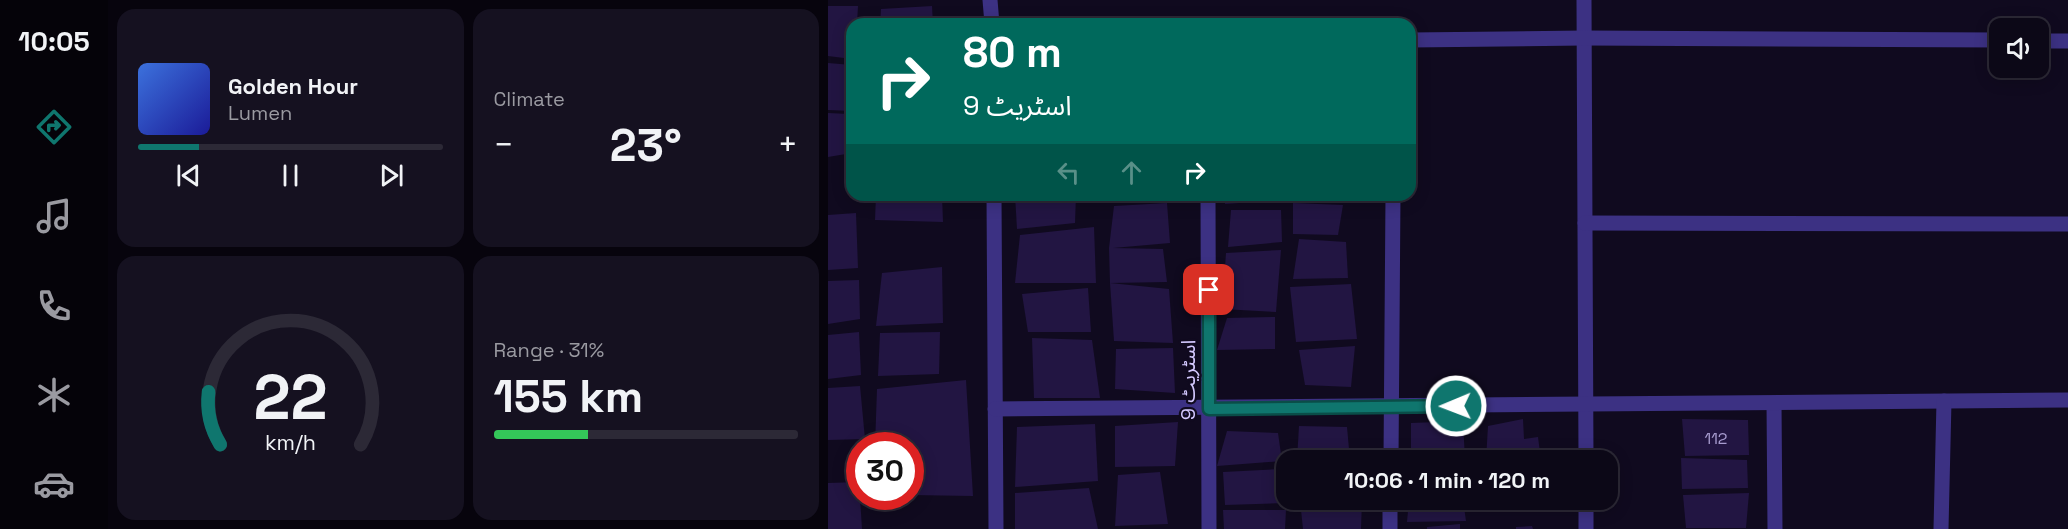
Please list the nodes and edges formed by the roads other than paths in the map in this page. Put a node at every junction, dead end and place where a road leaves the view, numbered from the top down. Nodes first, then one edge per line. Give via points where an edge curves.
1 (990, 0) edge
2 (1584, 0) edge
3 (992, 18) edge
4 (1584, 38) junction
5 (1416, 40) edge
6 (1989, 40) edge
7 (2049, 41) edge
8 (2068, 41) edge
9 (994, 201) edge
10 (1208, 201) edge
11 (1393, 201) edge
12 (1585, 223) junction
13 (2068, 225) edge
14 (2068, 400) edge
15 (1944, 401) junction
16 (1774, 403) junction
17 (1586, 405) junction
18 (1391, 407) junction
19 (995, 409) junction
20 (1209, 409) junction
21 (1391, 450) edge
22 (1586, 450) edge
23 (1390, 510) edge
24 (1586, 510) edge
25 (996, 529) edge
26 (1209, 529) edge
27 (1390, 529) edge
28 (1586, 529) edge
29 (1775, 529) edge
30 (1941, 529) edge

1 - 3 street
2 - 4 street
4 - 5 street
4 - 6 street
4 - 12 street
7 - 8 street
9 - 19 street
10 - 20 street, اسٹریٹ 9
11 - 18 street
12 - 13 street
12 - 17 street
14 - 15 street
15 - 16 street
15 - 30 street
16 - 17 street
16 - 29 street
17 - 18 street
17 - 22 street
18 - 20 street
18 - 21 street
19 - 20 street
19 - 25 street
20 - 26 street, اسٹریٹ 9
23 - 27 street
24 - 28 street

